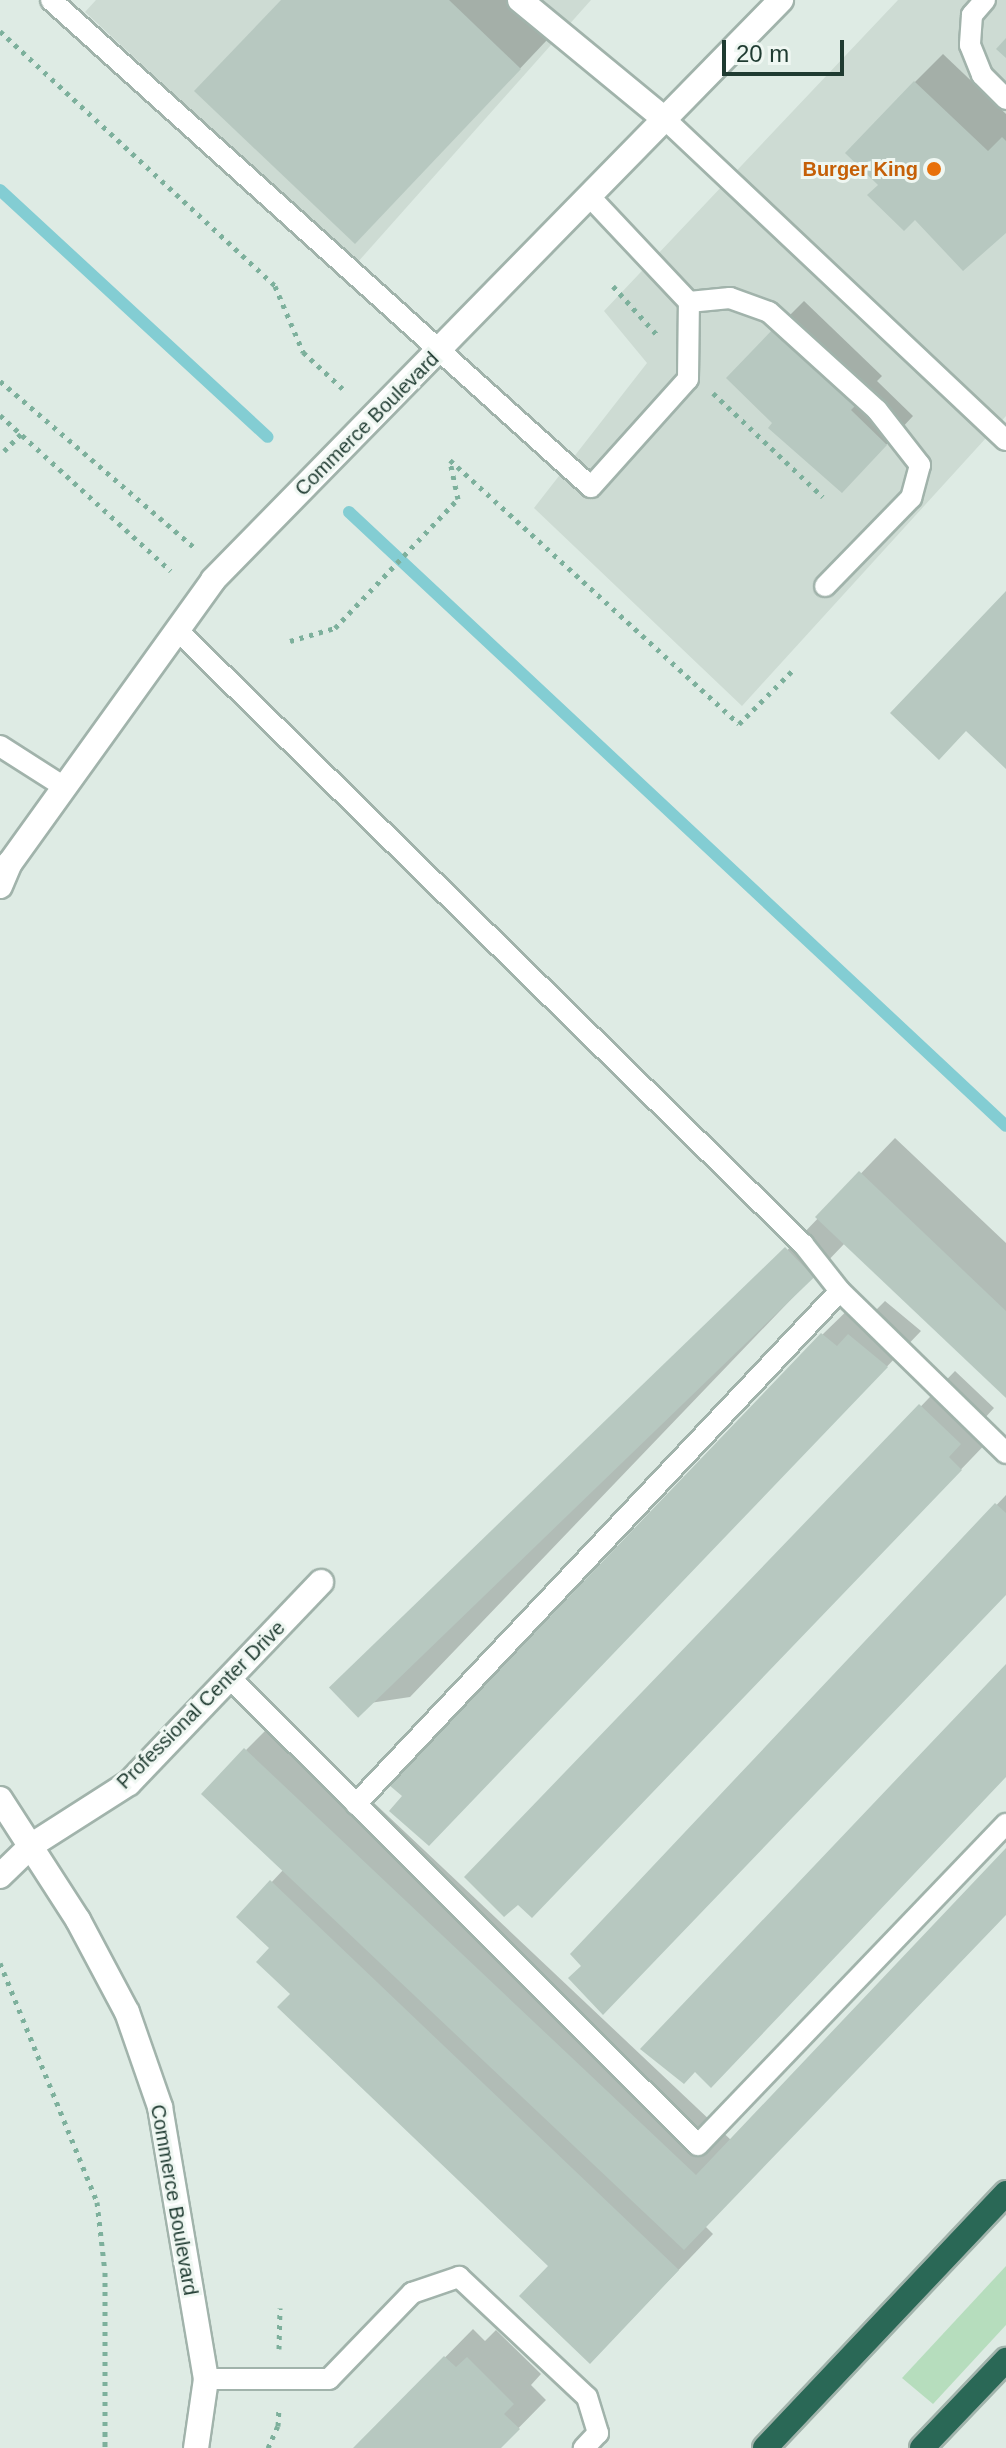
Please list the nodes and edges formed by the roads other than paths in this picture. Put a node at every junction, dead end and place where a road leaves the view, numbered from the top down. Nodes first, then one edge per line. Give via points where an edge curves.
1 (51, 0) edge
2 (520, 0) edge
3 (781, 0) edge
4 (985, 0) edge
5 (1006, 99) edge
6 (667, 121) junction
7 (591, 198) junction
8 (689, 302) junction
9 (440, 351) junction
10 (1006, 440) edge
11 (825, 586) dead end
12 (177, 630) junction
13 (0, 746) edge
14 (64, 787) junction
15 (0, 886) edge
16 (840, 1291) junction
17 (1006, 1453) edge
18 (321, 1582) dead end
19 (230, 1678) junction
20 (0, 1799) edge
21 (356, 1804) junction
22 (1006, 1824) edge
23 (32, 1845) junction
24 (0, 1855) edge
25 (0, 1876) edge
26 (1006, 2193) edge
27 (1006, 2360) edge
28 (206, 2379) junction
29 (196, 2448) edge
30 (584, 2448) edge
31 (765, 2448) edge
32 (922, 2448) edge

1 - 9 lane
2 - 6 street
3 - 6 street, Commerce Boulevard
4 - 5 lane via 972,15 970,45 982,75
6 - 7 street, Commerce Boulevard
6 - 10 lane
7 - 8 lane
7 - 9 street, Commerce Boulevard
8 - 9 lane via 688,379 591,487
8 - 11 lane via 730,298 769,312 877,410 920,465 911,498
9 - 12 street, Commerce Boulevard via 213,580
12 - 14 street, Commerce Boulevard
12 - 16 lane via 803,1244
13 - 14 lane
14 - 15 street, Commerce Boulevard via 10,863
16 - 17 lane
16 - 21 lane
18 - 19 street, Professional Center Drive
19 - 21 lane
19 - 23 street, Professional Center Drive via 129,1783
20 - 23 street, Commerce Boulevard
21 - 22 lane via 698,2145
23 - 24 street, Professional Center Drive
23 - 25 street, Professional Center Drive
23 - 28 street, Commerce Boulevard via 127,2012 160,2107
26 - 31 highway
27 - 32 highway
28 - 29 street, Commerce Boulevard
28 - 30 lane via 329,2379 412,2293 459,2277 587,2397 598,2433

